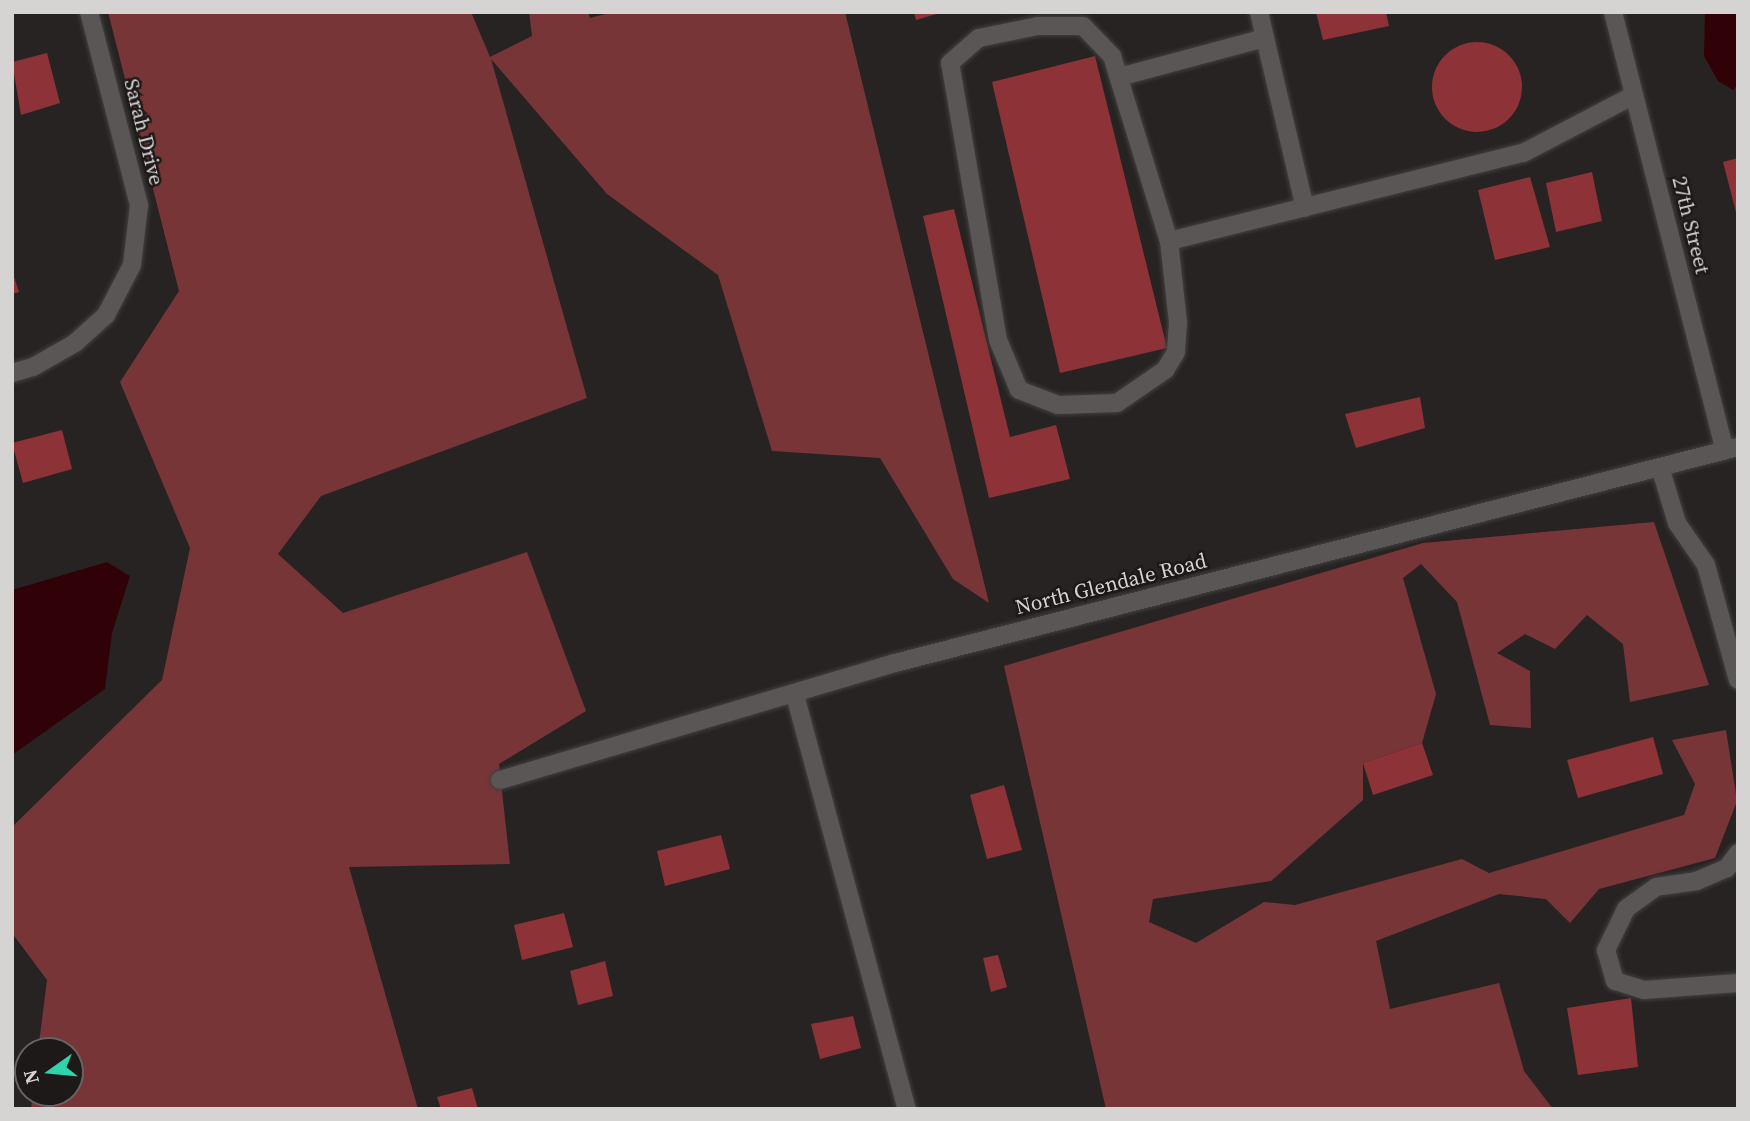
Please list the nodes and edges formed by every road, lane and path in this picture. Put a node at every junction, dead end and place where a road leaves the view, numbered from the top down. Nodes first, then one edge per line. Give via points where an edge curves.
1 (89, 12) edge
2 (1259, 12) edge
3 (1613, 12) edge
4 (1265, 38) junction
5 (1119, 77) junction
6 (1634, 95) junction
7 (1305, 208) junction
8 (1169, 241) junction
9 (12, 373) edge
10 (1731, 448) edge
11 (1660, 467) junction
12 (1738, 680) edge
13 (795, 695) junction
14 (500, 780) dead end
15 (1738, 853) edge
16 (1738, 983) edge
17 (907, 1109) edge

1 - 9 street, Sarah Drive via 139,205 132,265 106,315 75,343 33,368
2 - 4 street
3 - 6 street, 27th Street
4 - 5 street
4 - 7 street
5 - 8 street
5 - 8 street via 1112,56 1083,26 1038,26 979,38 950,63 999,340 1019,390 1058,405 1116,403 1165,370 1176,352 1178,322
6 - 7 street via 1522,153
6 - 10 street, 27th Street
7 - 8 street
10 - 11 street, North Glendale Road
11 - 12 street via 1677,523 1706,565
11 - 13 street, North Glendale Road via 895,663
13 - 14 street, North Glendale Road
13 - 17 street
15 - 16 street via 1727,868 1696,881 1656,887 1626,909 1606,950 1615,981 1644,990

